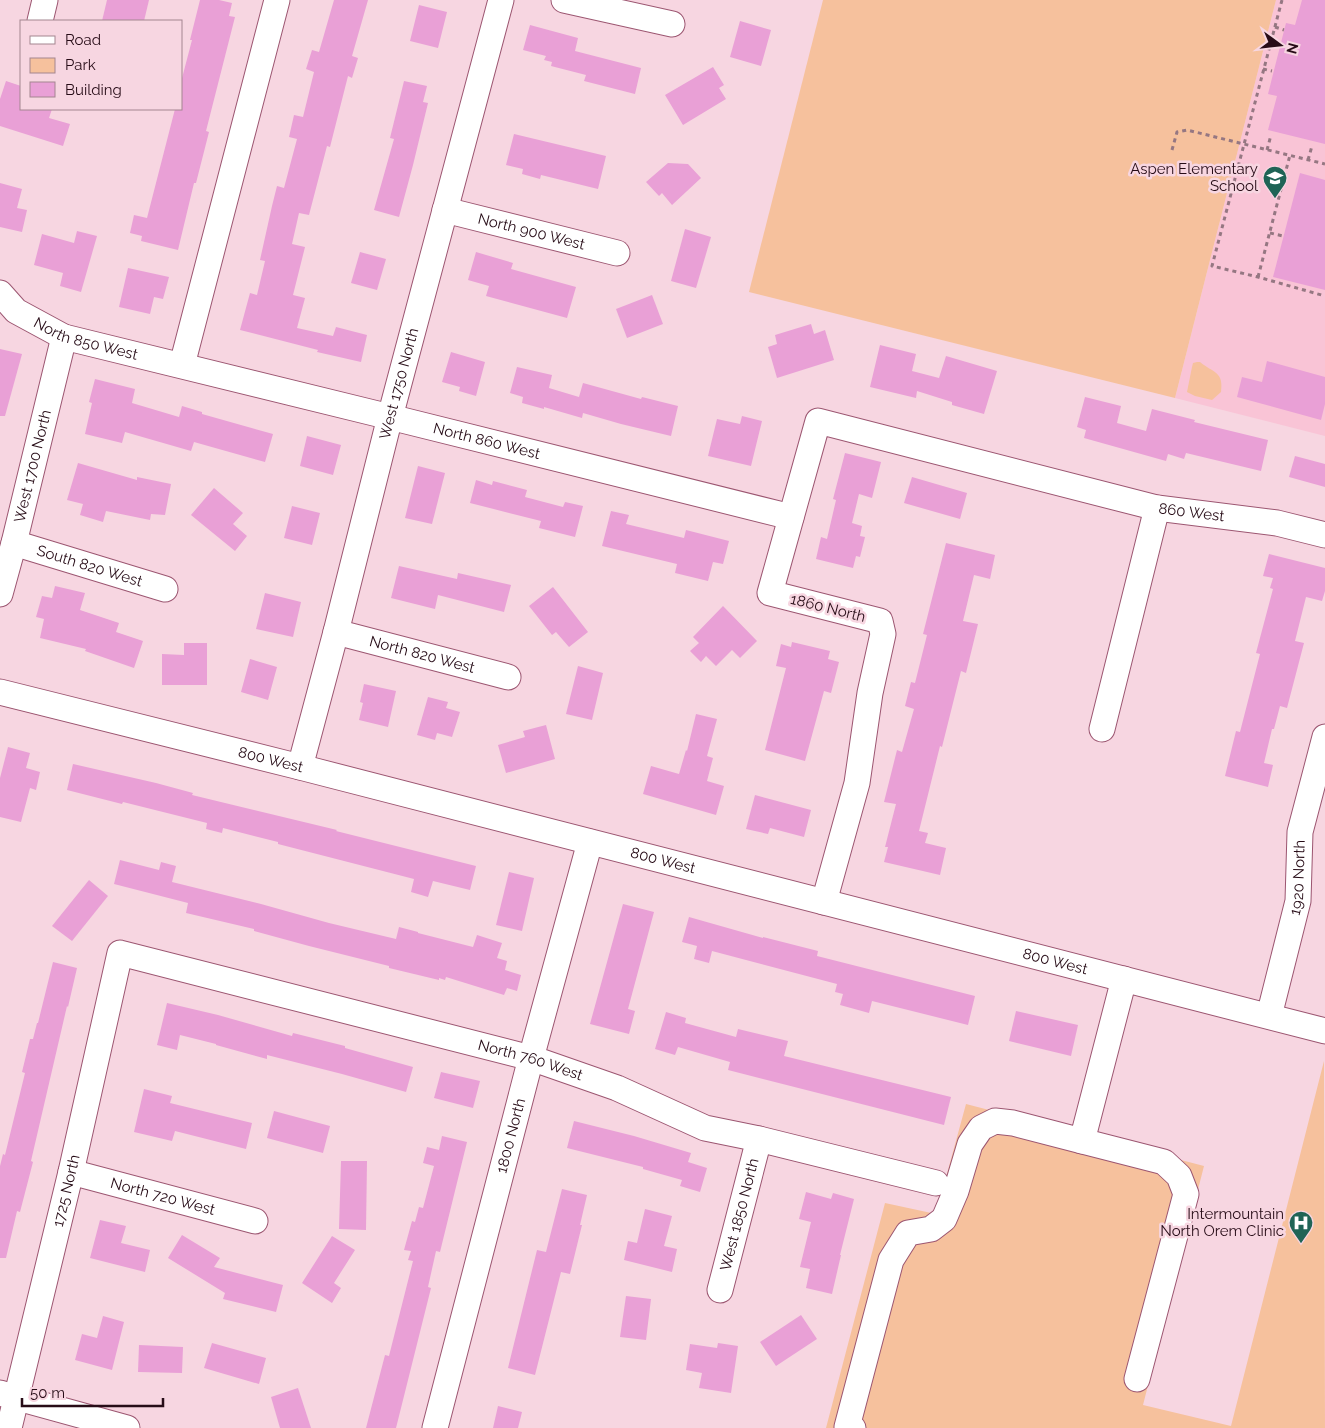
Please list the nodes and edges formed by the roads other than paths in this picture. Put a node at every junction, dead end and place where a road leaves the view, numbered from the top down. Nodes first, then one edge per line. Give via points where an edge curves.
1 (45, 0) edge
2 (276, 0) edge
3 (501, 0) edge
4 (564, 0) edge
5 (40, 20) edge
6 (672, 24) dead end
7 (445, 210) junction
8 (617, 252) dead end
9 (0, 293) edge
10 (64, 337) junction
11 (182, 365) junction
12 (390, 417) junction
13 (918, 446) joint
14 (1157, 508) junction
15 (791, 517) junction
16 (1325, 535) edge
17 (14, 543) junction
18 (165, 589) dead end
19 (0, 594) edge
20 (336, 632) junction
21 (508, 677) dead end
22 (0, 692) edge
23 (1102, 729) dead end
24 (1325, 737) edge
25 (300, 767) junction
26 (590, 842) junction
27 (824, 902) junction
28 (120, 953) joint
29 (1124, 979) junction
30 (1269, 1016) junction
31 (1325, 1031) edge
32 (531, 1058) junction
33 (759, 1139) junction
34 (1082, 1141) junction
35 (71, 1172) junction
36 (936, 1183) dead end
37 (255, 1221) dead end
38 (720, 1290) dead end
39 (1137, 1379) dead end
40 (9, 1395) edge
41 (9, 1428) edge
42 (127, 1428) edge
43 (434, 1428) edge
44 (853, 1428) edge

1 - 5 street
2 - 11 street
3 - 7 street, West 1750 North
4 - 6 street
7 - 8 street, North 900 West
7 - 12 street, West 1750 North
9 - 10 street, North 850 West via 16,311
10 - 11 street, North 850 West
10 - 17 street, West 1700 North
11 - 12 street, North 860 West
12 - 15 street, North 860 West
12 - 20 street, West 1750 North
13 - 14 street, 860 West
13 - 15 street, 1860 North via 818,421
14 - 16 street, 860 West via 1277,523
14 - 23 street
15 - 27 street, 1860 North via 770,594 880,621 883,634 870,693 857,783
17 - 18 street, South 820 West
17 - 19 street, West 1700 North
20 - 21 street, North 820 West
20 - 25 street, West 1750 North
22 - 25 street, 800 West
24 - 30 street, 1920 North via 1300,832 1298,901
25 - 26 street, 800 West
26 - 27 street, 800 West
26 - 32 street, 1800 North
27 - 29 street, 800 West
28 - 32 street, North 760 West
28 - 35 street, 1725 North
29 - 30 street, 800 West
29 - 34 street
30 - 31 street, 800 West
32 - 33 street, North 760 West via 617,1088 705,1128
32 - 43 street, 1800 North
33 - 36 street, North 760 West
33 - 38 street, West 1850 North
34 - 39 street via 1164,1162 1179,1176 1186,1194
34 - 44 street via 1013,1123 995,1121 981,1128 970,1144 944,1218 931,1230 908,1233 891,1260 847,1426
35 - 37 street, North 720 West
35 - 40 street, 1725 North
40 - 41 street, 1725 North
40 - 42 street

